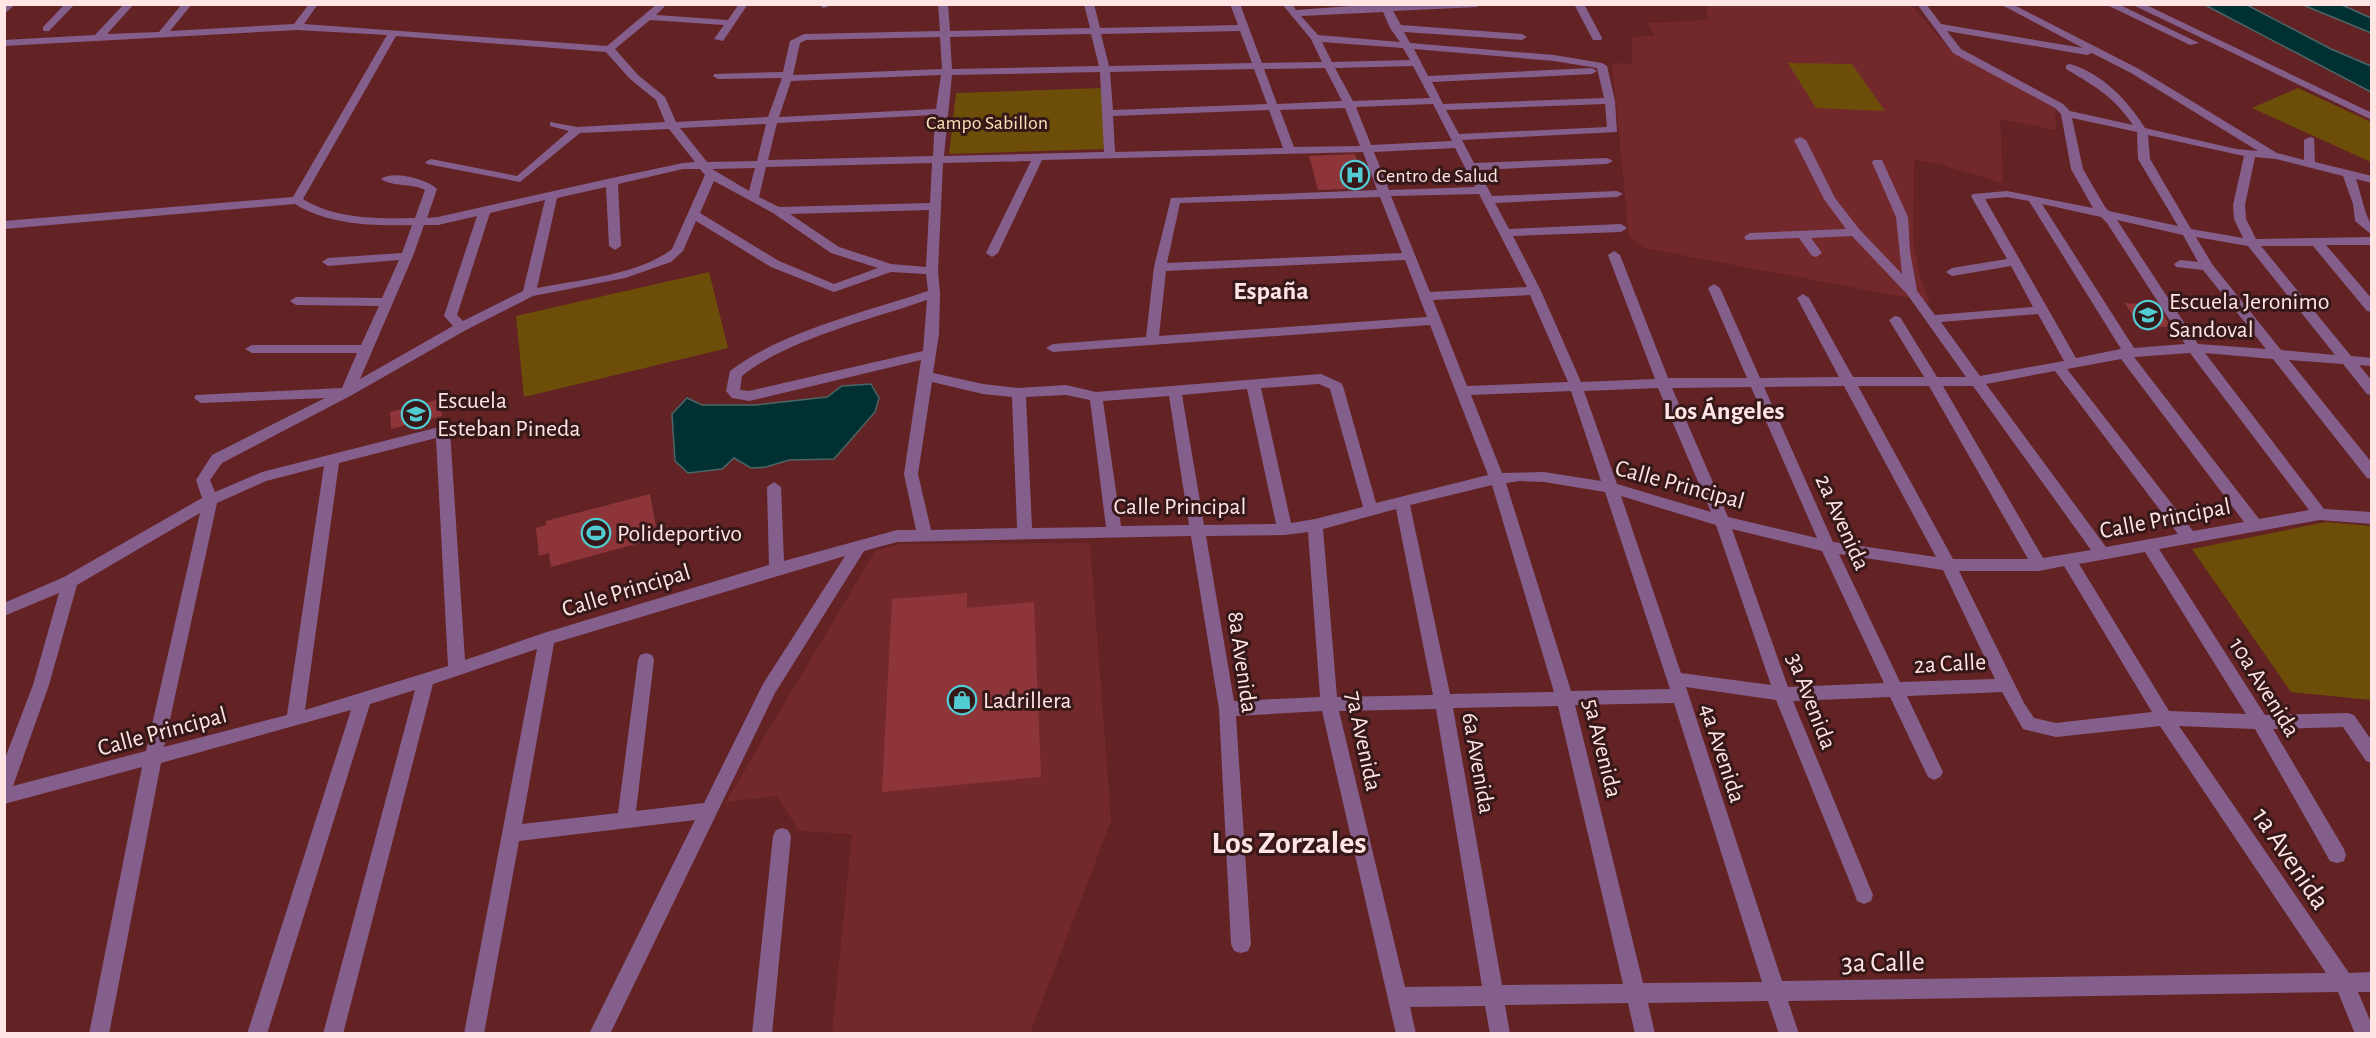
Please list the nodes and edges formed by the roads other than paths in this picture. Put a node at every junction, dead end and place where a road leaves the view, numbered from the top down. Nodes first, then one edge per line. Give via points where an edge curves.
1 (12, 4) edge
2 (71, 4) edge
3 (130, 4) edge
4 (188, 4) edge
5 (314, 4) edge
6 (663, 4) edge
7 (744, 4) edge
8 (832, 4) edge
9 (943, 4) edge
10 (1089, 4) edge
11 (1235, 4) edge
12 (1286, 4) edge
13 (1477, 4) edge
14 (1579, 4) edge
15 (1920, 4) edge
16 (2004, 4) edge
17 (2109, 4) edge
18 (2135, 4) edge
19 (823, 5) edge
20 (1384, 6) edge
21 (4, 11) edge
22 (1294, 13) junction
23 (649, 17) junction
24 (730, 23) junction
25 (297, 27) junction
26 (1941, 27) junction
27 (1243, 28) junction
28 (1395, 28) junction
29 (46, 29) dead end
30 (1096, 31) junction
31 (393, 33) junction
32 (162, 34) junction
33 (945, 34) junction
34 (1522, 37) dead end
35 (98, 38) junction
36 (1315, 38) junction
37 (1597, 38) dead end
38 (719, 39) dead end
39 (4, 43) edge
40 (1406, 44) junction
41 (609, 49) junction
42 (2099, 54) junction
43 (1415, 63) junction
44 (1328, 64) junction
45 (1258, 67) junction
46 (2070, 67) dead end
47 (1105, 70) junction
48 (1604, 70) junction
49 (947, 72) junction
50 (718, 76) dead end
51 (787, 77) junction
52 (1425, 79) junction
53 (2294, 88) dead end
54 (1610, 101) junction
55 (1349, 104) junction
56 (1438, 104) junction
57 (1274, 108) junction
58 (941, 112) junction
59 (1109, 113) junction
60 (2066, 113) junction
61 (2372, 117) edge
62 (772, 119) junction
63 (554, 124) dead end
64 (672, 124) junction
65 (577, 130) junction
66 (2142, 131) junction
67 (1457, 140) junction
68 (1800, 140) dead end
69 (2310, 140) dead end
70 (1366, 149) junction
71 (1289, 150) junction
72 (1110, 154) junction
73 (2250, 155) junction
74 (1039, 156) junction
75 (2276, 156) junction
76 (938, 159) junction
77 (1607, 161) dead end
78 (431, 162) dead end
79 (1878, 162) dead end
80 (763, 164) junction
81 (2309, 164) junction
82 (1470, 167) junction
83 (707, 170) junction
84 (2348, 174) junction
85 (387, 179) dead end
86 (2372, 180) edge
87 (612, 181) junction
88 (1617, 194) dead end
89 (552, 195) junction
90 (1386, 195) junction
91 (1484, 195) junction
92 (753, 198) junction
93 (2033, 198) junction
94 (297, 200) junction
95 (936, 206) junction
96 (485, 210) junction
97 (777, 211) junction
98 (2107, 214) junction
99 (693, 215) junction
100 (420, 222) junction
101 (4, 225) edge
102 (1621, 228) dead end
103 (1855, 232) junction
104 (2187, 232) junction
105 (2372, 232) edge
106 (1504, 233) junction
107 (1803, 235) junction
108 (1750, 237) dead end
109 (2316, 241) junction
110 (2372, 241) edge
111 (2252, 243) junction
112 (615, 246) dead end
113 (1816, 253) dead end
114 (992, 254) dead end
115 (1614, 255) dead end
116 (407, 256) junction
117 (1408, 256) junction
118 (328, 262) dead end
119 (2014, 262) junction
120 (2180, 264) dead end
121 (2207, 266) junction
122 (1160, 267) junction
123 (890, 268) junction
124 (932, 271) junction
125 (1952, 272) dead end
126 (1714, 288) dead end
127 (1534, 291) junction
128 (1911, 291) junction
129 (529, 293) junction
130 (934, 293) junction
131 (1425, 296) junction
132 (1803, 298) dead end
133 (296, 301) dead end
134 (387, 302) junction
135 (2372, 308) edge
136 (2041, 310) junction
137 (1932, 319) junction
138 (1435, 321) junction
139 (1895, 321) dead end
140 (461, 327) junction
141 (1152, 340) junction
142 (1053, 348) dead end
143 (2194, 348) junction
144 (252, 349) dead end
145 (367, 349) junction
146 (2127, 353) junction
147 (929, 354) junction
148 (2275, 355) junction
149 (2345, 360) junction
150 (2372, 362) edge
151 (2065, 365) junction
152 (927, 376) junction
153 (1977, 381) junction
154 (1757, 382) junction
155 (1850, 382) junction
156 (1934, 382) junction
157 (1663, 383) junction
158 (1253, 384) junction
159 (1576, 386) junction
160 (2372, 390) edge
161 (1175, 391) junction
162 (1463, 391) junction
163 (347, 392) junction
164 (1019, 393) junction
165 (1096, 397) junction
166 (201, 398) dead end
167 (332, 459) junction
168 (2372, 474) edge
169 (1497, 478) junction
170 (774, 487) dead end
171 (1611, 488) junction
172 (210, 500) junction
173 (1402, 502) junction
174 (1371, 510) junction
175 (2320, 514) junction
176 (2372, 518) edge
177 (1722, 521) junction
178 (1315, 525) junction
179 (2255, 525) junction
180 (1284, 530) junction
181 (1114, 531) junction
182 (1198, 531) junction
183 (1025, 533) junction
184 (925, 536) junction
185 (2190, 538) junction
186 (2149, 545) junction
187 (1828, 547) junction
188 (858, 548) junction
189 (2103, 554) junction
190 (2069, 561) junction
191 (1948, 566) junction
192 (2039, 566) junction
193 (777, 569) junction
194 (70, 580) junction
195 (4, 610) edge
196 (547, 639) junction
197 (646, 660) dead end
198 (457, 670) junction
199 (426, 680) junction
200 (2007, 685) junction
201 (1677, 688) junction
202 (1896, 690) junction
203 (1782, 694) junction
204 (363, 699) junction
205 (1565, 699) junction
206 (1443, 701) junction
207 (1329, 704) junction
208 (1227, 710) junction
209 (2163, 718) junction
210 (295, 720) junction
211 (2260, 722) junction
212 (2372, 756) edge
213 (153, 758) junction
214 (1934, 772) dead end
215 (4, 787) edge
216 (4, 796) edge
217 (709, 810) junction
218 (626, 819) junction
219 (511, 834) junction
220 (782, 836) dead end
221 (2337, 855) dead end
222 (1864, 896) dead end
223 (1240, 944) dead end
224 (2372, 982) edge
225 (2344, 983) junction
226 (1775, 991) junction
227 (1635, 993) junction
228 (1493, 995) junction
229 (1396, 997) junction
230 (99, 1034) edge
231 (257, 1034) edge
232 (333, 1034) edge
233 (474, 1034) edge
234 (599, 1034) edge
235 (762, 1034) edge
236 (1406, 1034) edge
237 (1500, 1034) edge
238 (1645, 1034) edge
239 (1789, 1034) edge
240 (2366, 1034) edge

1 - 21 street
2 - 29 street
3 - 35 street
4 - 32 street
5 - 25 street
6 - 23 street
7 - 24 street
8 - 19 street
9 - 33 street
10 - 30 street
11 - 27 street
12 - 22 street, 5a Avenida
13 - 20 street
14 - 37 street
15 - 26 street
16 - 42 street
17 - 53 street
18 - 61 street
20 - 22 street
20 - 28 street, 4a Avenida
22 - 36 street, 5a Avenida
23 - 24 street
23 - 41 street
24 - 38 street
25 - 31 street
25 - 32 street
26 - 42 street
26 - 60 street via 1957,51 2060,106
27 - 30 street
27 - 45 street
28 - 34 street
28 - 40 street, 4a Avenida
30 - 33 street
30 - 47 street
31 - 41 street
31 - 94 street
32 - 35 street
33 - 49 street
33 - 51 street via 804,38 795,41
35 - 39 street
36 - 40 street
36 - 44 street, 5a Avenida
40 - 43 street, 4a Avenida
40 - 48 street via 1554,58 1602,66
41 - 64 street via 661,99
42 - 75 street via 2161,86
43 - 44 street
43 - 52 street, 4a Avenida
44 - 45 street
44 - 55 street, 5a Avenida
45 - 47 street
45 - 57 street
46 - 66 street via 2124,104
47 - 49 street
47 - 59 street
48 - 52 street
48 - 54 street
49 - 51 street
49 - 58 street
50 - 51 street
51 - 62 street
52 - 56 street, 4a Avenida
54 - 56 street
54 - 67 street via 1613,130
55 - 56 street
55 - 57 street
55 - 70 street, 5a Avenida
56 - 67 street, 4a Avenida
57 - 59 street
57 - 71 street
58 - 62 street
58 - 76 street
59 - 72 street
60 - 66 street
60 - 98 street via 2077,169 2100,209
62 - 64 street
62 - 80 street
63 - 65 street
64 - 65 street
64 - 83 street
65 - 78 street via 520,179
66 - 73 street
66 - 104 street via 2144,159
67 - 70 street
67 - 82 street, 4a Avenida
68 - 103 street via 1830,199
69 - 81 street
70 - 71 street
70 - 90 street, 5a Avenida
71 - 72 street
72 - 74 street
73 - 75 street
73 - 111 street via 2239,205 2240,219
74 - 76 street
74 - 114 street
75 - 81 street
76 - 80 street
76 - 95 street
77 - 82 street
79 - 128 street via 1902,217
80 - 83 street
80 - 92 street
81 - 84 street
82 - 91 street, 4a Avenida
83 - 87 street via 683,166
83 - 92 street
83 - 99 street
84 - 86 street
84 - 105 street via 2361,221
85 - 100 street via 430,187
87 - 89 street
87 - 112 street
88 - 91 street
89 - 96 street
89 - 129 street
90 - 91 street
90 - 117 street, 5a Avenida
90 - 122 street via 1175,200
91 - 106 street, 4a Avenida
92 - 97 street
93 - 98 street
93 - 119 street via 2007,194 1977,196
93 - 146 street
94 - 100 street via 314,211 335,216
94 - 101 street
95 - 97 street
95 - 124 street
96 - 100 street
96 - 140 street via 450,316
97 - 123 street via 835,250
98 - 104 street
98 - 143 street
99 - 123 street via 775,264 834,288
99 - 129 street via 677,251 652,266
100 - 116 street
102 - 106 street
103 - 107 street
103 - 128 street
104 - 111 street
104 - 121 street
106 - 127 street, 4a Avenida
107 - 108 street
107 - 113 street
109 - 110 street
109 - 111 street
109 - 135 street
111 - 149 street
115 - 157 street, 3a Avenida
116 - 118 street
116 - 134 street
117 - 122 street
117 - 131 street, 5a Avenida
119 - 125 street
119 - 136 street
120 - 121 street
121 - 148 street
122 - 141 street
123 - 124 street
124 - 130 street
126 - 154 street, 2a Avenida
127 - 131 street
127 - 159 street, 4a Avenida
128 - 137 street
129 - 140 street
130 - 147 street
130 - 147 street via 754,359 735,374 733,391 750,396
131 - 138 street, 5a Avenida
132 - 155 street
133 - 134 street
134 - 145 street
136 - 137 street
136 - 151 street
137 - 153 street
138 - 141 street
138 - 162 street, 5a Avenida
139 - 156 street
140 - 163 street
141 - 142 street
143 - 146 street
143 - 148 street
143 - 175 street
144 - 145 street
145 - 163 street
146 - 151 street
146 - 179 street
147 - 152 street
148 - 149 street
148 - 168 street
149 - 150 street
149 - 160 street
151 - 153 street
151 - 185 street
152 - 164 street
152 - 184 street via 911,474
153 - 156 street
153 - 189 street
154 - 155 street
154 - 157 street
154 - 187 street, 2a Avenida
155 - 156 street
155 - 191 street
156 - 192 street
157 - 159 street
157 - 177 street, 3a Avenida
158 - 161 street
158 - 174 street via 1321,379 1336,386
158 - 180 street
159 - 162 street
159 - 171 street, 4a Avenida
161 - 165 street
161 - 182 street, 8a Avenida
162 - 169 street, 5a Avenida
163 - 166 street
163 - 172 street via 217,459 203,480
164 - 165 street via 1066,390
164 - 183 street
165 - 181 street
167 - 172 street via 262,477
167 - 198 street via 443,431
167 - 210 street
169 - 171 street, Calle Principal via 1544,477
169 - 173 street, Calle Principal
169 - 205 street, 5a Avenida
170 - 193 street
171 - 177 street, Calle Principal
171 - 201 street, 4a Avenida
172 - 194 street
172 - 213 street
173 - 174 street, Calle Principal
173 - 206 street, 6a Avenida
174 - 178 street, Calle Principal
175 - 176 street, Calle Principal
175 - 179 street, Calle Principal
177 - 187 street, Calle Principal
177 - 203 street, 3a Avenida
178 - 180 street, Calle Principal
178 - 207 street, 7a Avenida
179 - 185 street, Calle Principal
180 - 182 street, Calle Principal
181 - 182 street, Calle Principal
181 - 183 street, Calle Principal
182 - 208 street, 8a Avenida
183 - 184 street, Calle Principal
184 - 188 street, Calle Principal via 897,536
185 - 186 street, Calle Principal
186 - 189 street, Calle Principal
186 - 211 street, 10a Avenida
187 - 191 street, Calle Principal
187 - 202 street, 2a Avenida
188 - 193 street, Calle Principal
188 - 217 street via 769,689
189 - 190 street, Calle Principal
190 - 192 street, Calle Principal
190 - 209 street, 1a Avenida
191 - 192 street, Calle Principal
191 - 200 street
193 - 196 street, Calle Principal
194 - 195 street
194 - 215 street via 40,685
196 - 198 street, Calle Principal
196 - 219 street
197 - 218 street
198 - 199 street, Calle Principal
199 - 204 street, Calle Principal
199 - 232 street
200 - 202 street, 2a Calle
200 - 209 street, 2a Calle via 2030,724 2056,730
201 - 203 street, 2a Calle
201 - 205 street, 2a Calle
201 - 226 street, 4a Avenida
202 - 203 street, 2a Calle
202 - 214 street, 2a Avenida
203 - 222 street, 3a Avenida
204 - 210 street, Calle Principal
204 - 231 street
205 - 206 street, 2a Calle
205 - 227 street, 5a Avenida
206 - 207 street, 2a Calle
206 - 228 street, 6a Avenida
207 - 208 street, 2a Calle
207 - 229 street, 7a Avenida
208 - 223 street, 8a Avenida
209 - 211 street, 2a Calle
209 - 225 street, 1a Avenida
210 - 213 street, Calle Principal
211 - 212 street, 2a Calle via 2348,720
211 - 221 street, 10a Avenida
213 - 216 street, Calle Principal
213 - 230 street
217 - 218 street
217 - 234 street
218 - 219 street
219 - 233 street
220 - 235 street
224 - 225 street, 3a Calle
225 - 226 street, 3a Calle
225 - 240 street, 1a Avenida
226 - 227 street, 3a Calle
226 - 239 street, 4a Avenida
227 - 228 street, 3a Calle
227 - 238 street, 5a Avenida
228 - 229 street, 3a Calle
228 - 237 street, 6a Avenida
229 - 236 street, 7a Avenida

